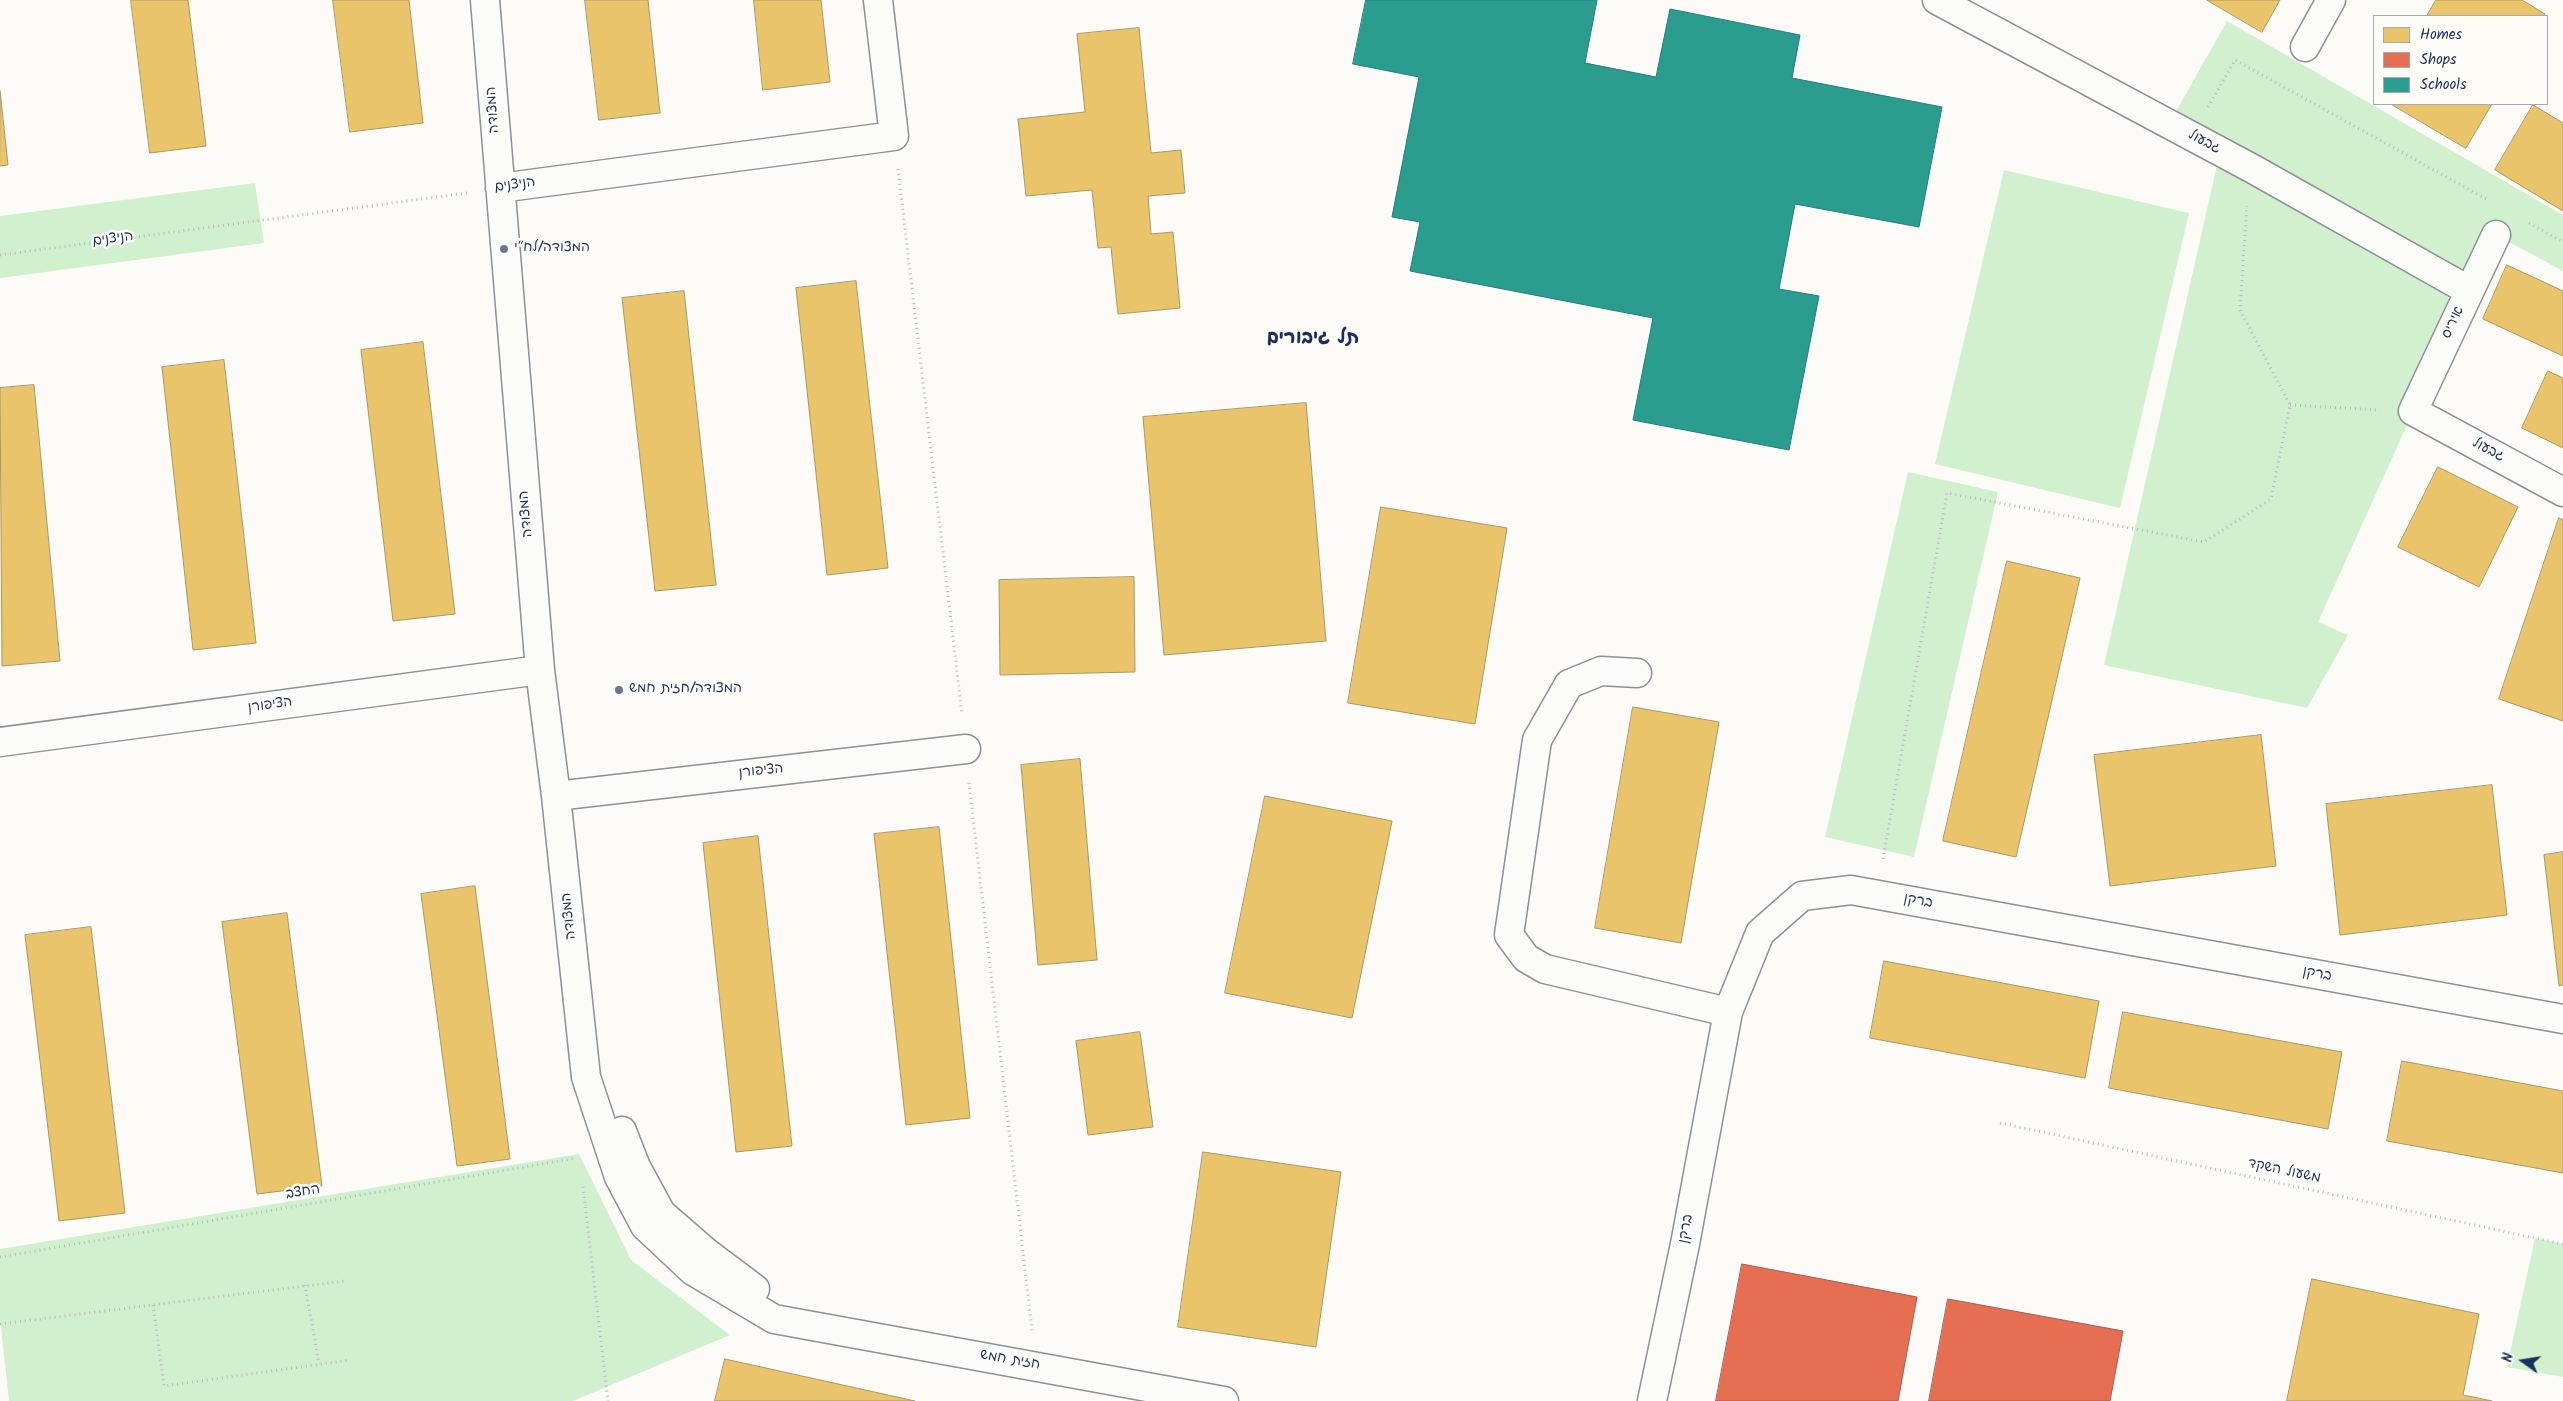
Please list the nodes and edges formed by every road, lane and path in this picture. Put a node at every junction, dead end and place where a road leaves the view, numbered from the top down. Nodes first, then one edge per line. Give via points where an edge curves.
1 (485, 0) edge
2 (878, 0) edge
3 (1937, 0) edge
4 (2330, 0) edge
5 (2305, 47) dead end
6 (2192, 136) junction
7 (2246, 165) junction
8 (500, 188) junction
9 (2491, 202) dead end
10 (2524, 220) dead end
11 (2496, 235) dead end
12 (2563, 242) edge
13 (0, 255) edge
14 (2468, 290) junction
15 (2290, 405) junction
16 (2413, 411) junction
17 (2563, 492) edge
18 (540, 670) junction
19 (1637, 673) dead end
20 (0, 742) edge
21 (966, 749) dead end
22 (556, 796) junction
23 (1876, 895) junction
24 (1728, 1012) junction
25 (2563, 1019) edge
26 (582, 1026) junction
27 (2000, 1123) dead end
28 (611, 1153) junction
29 (580, 1157) junction
30 (653, 1220) junction
31 (2563, 1244) edge
32 (0, 1257) edge
33 (345, 1281) dead end
34 (305, 1286) junction
35 (153, 1305) junction
36 (0, 1324) edge
37 (350, 1360) dead end
38 (319, 1364) junction
39 (608, 1401) edge
40 (1224, 1401) edge
41 (1652, 1401) edge

1 - 8 street, המצודה
2 - 8 street, הניצנים via 894,136
3 - 6 street, גבעול
4 - 5 street
6 - 7 street, גבעול
6 - 9 path via 2235,60
7 - 14 street, גבעול
7 - 15 path via 2249,178 2240,310
8 - 13 path, הניצנים
8 - 18 street, המצודה
10 - 12 path
11 - 14 street, איריס
14 - 16 street, איריס
15 - 16 path
15 - 23 path via 2271,499 2204,542 1947,493
16 - 17 street, גבעול
18 - 20 street, הציפורן
18 - 22 street, המצודה
19 - 24 street via 1601,670 1569,684 1536,740 1509,935 1526,958 1545,969
21 - 22 street, הציפורן
22 - 26 street, המצודה
23 - 24 street, ברקן via 1852,890 1802,896 1760,933
23 - 25 street, ברקן
24 - 41 street, ברקן
26 - 28 street, המצודה via 586,1077
26 - 30 street, המצודה
27 - 31 path, משעול השקד
28 - 29 path, החצב
28 - 30 street, המצודה via 619,1177
29 - 32 path, החצב
29 - 39 path
30 - 40 street, חזית חמש via 707,1254 795,1322
33 - 34 path
34 - 35 path
34 - 38 path
35 - 36 path
35 - 38 path via 164,1386
37 - 38 path

